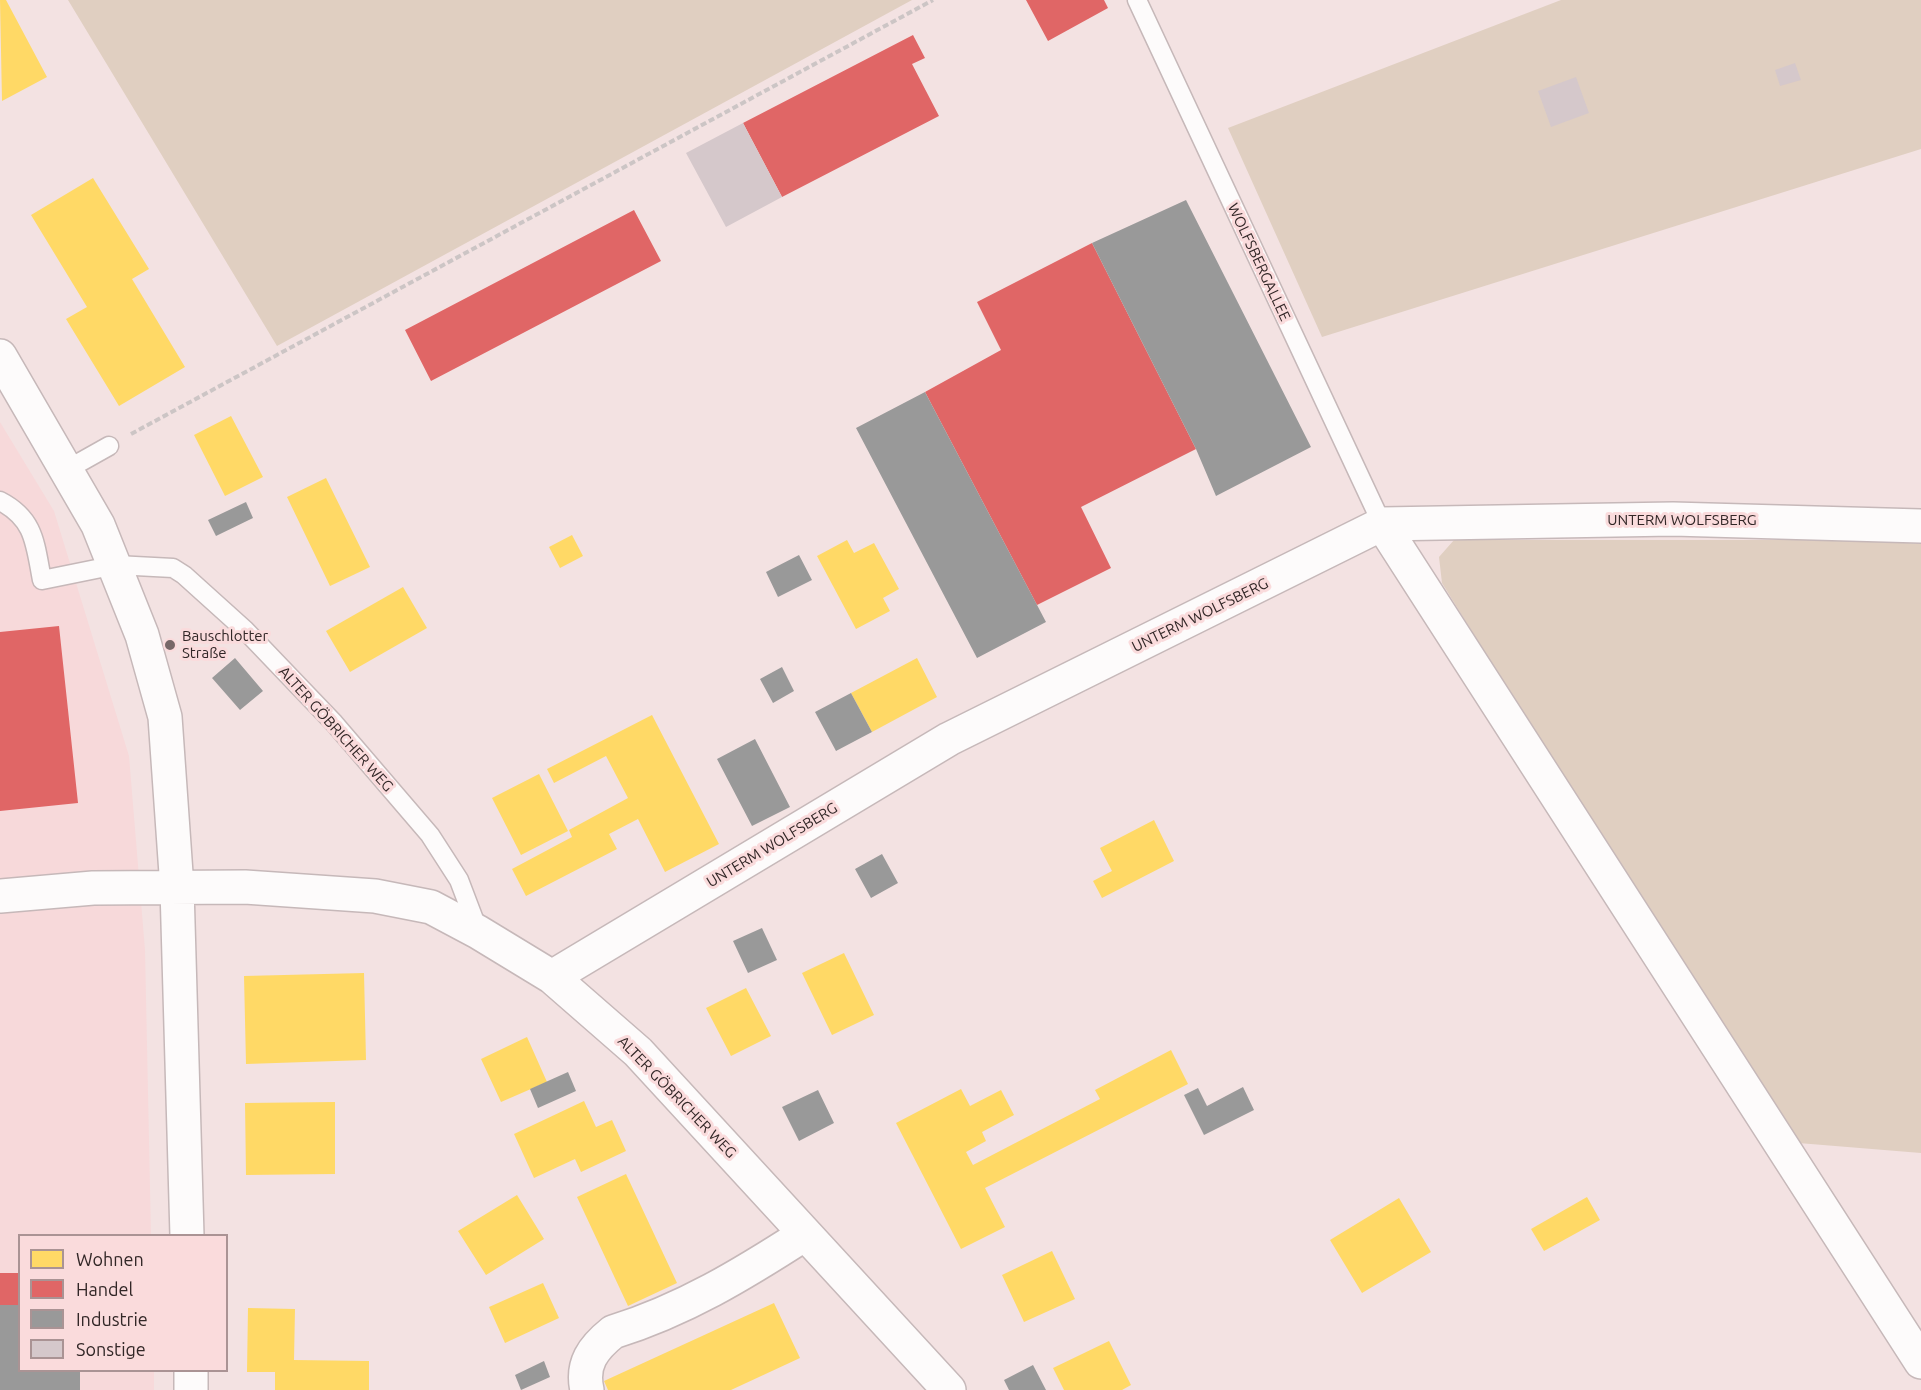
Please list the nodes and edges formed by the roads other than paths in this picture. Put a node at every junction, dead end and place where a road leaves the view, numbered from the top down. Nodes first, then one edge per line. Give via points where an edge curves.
1 (1137, 0) edge
2 (0, 356) edge
3 (109, 446) road end
4 (68, 469) junction
5 (0, 501) edge
6 (1382, 524) junction
7 (1921, 526) edge
8 (116, 565) junction
9 (177, 888) junction
10 (0, 896) edge
11 (478, 932) junction
12 (552, 977) junction
13 (187, 1234) edge
14 (805, 1234) junction
15 (1921, 1362) edge
16 (191, 1372) edge
17 (191, 1390) edge
18 (587, 1390) edge
19 (949, 1390) edge

1 - 6 lane, WOLFSBERGALLEE
2 - 4 street
3 - 4 lane
4 - 8 street
5 - 8 lane, ALTER GÖBRICHER WEG via 17,509 33,534 42,580
6 - 7 street, UNTERM WOLFSBERG via 1673,519
6 - 12 street, UNTERM WOLFSBERG via 949,739
6 - 15 street
8 - 9 street via 142,635 165,717
8 - 11 lane, ALTER GÖBRICHER WEG via 174,568 245,630 334,723 430,835 459,880
9 - 10 street, ALTER GÖBRICHER WEG via 93,888
9 - 11 street, ALTER GÖBRICHER WEG via 245,887 375,896 431,907
9 - 13 street
11 - 12 street, ALTER GÖBRICHER WEG
12 - 14 street, ALTER GÖBRICHER WEG via 638,1052
14 - 18 street via 700,1298 613,1332 587,1361
14 - 19 street, ALTER GÖBRICHER WEG
16 - 17 street

